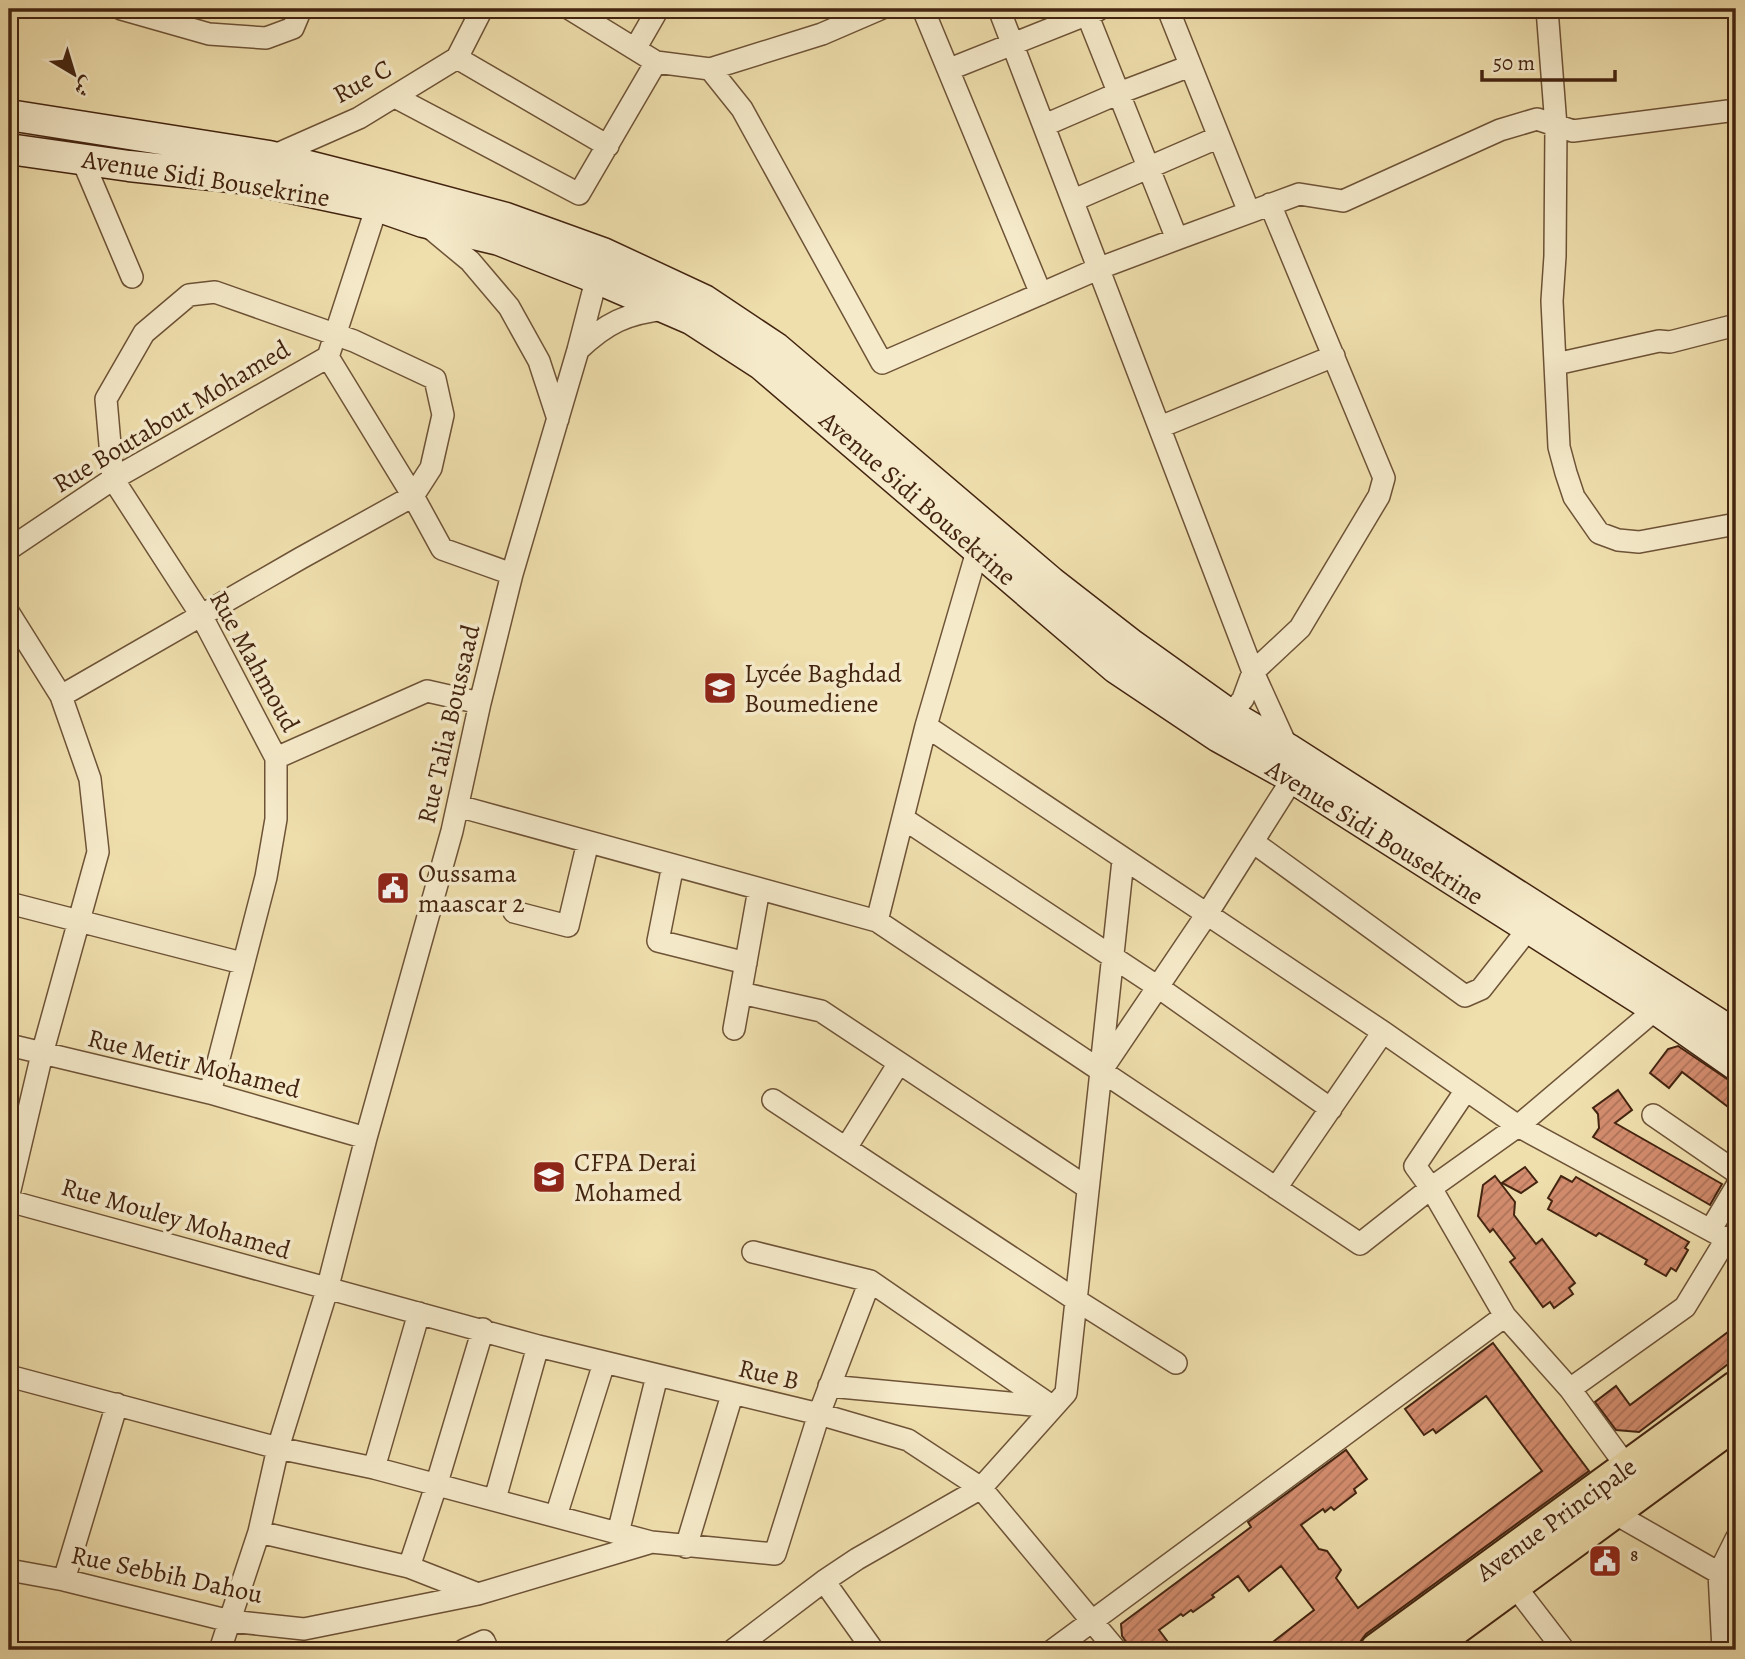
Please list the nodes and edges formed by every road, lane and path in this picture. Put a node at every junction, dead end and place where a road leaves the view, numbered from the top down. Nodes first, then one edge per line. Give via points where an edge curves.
1 (121, 9) edge
2 (301, 9) edge
3 (482, 9) edge
4 (570, 9) edge
5 (658, 9) edge
6 (880, 9) edge
7 (923, 9) edge
8 (999, 9) edge
9 (1168, 9) edge
10 (1547, 9) edge
11 (1094, 11) edge
12 (149, 13) edge
13 (1013, 44) junction
14 (635, 49) junction
15 (457, 58) junction
16 (656, 62) junction
17 (1191, 66) junction
18 (710, 69) junction
19 (950, 69) junction
20 (1119, 93) junction
21 (395, 96) junction
22 (1736, 110) edge
23 (9, 115) edge
24 (1045, 125) junction
25 (1556, 126) junction
26 (1219, 137) junction
27 (608, 146) junction
28 (10, 156) edge
29 (268, 156) junction
30 (82, 159) junction
31 (1149, 168) junction
32 (249, 179) junction
33 (1074, 200) junction
34 (1270, 204) junction
35 (377, 206) junction
36 (1249, 212) junction
37 (423, 222) junction
38 (1177, 239) junction
39 (600, 266) junction
40 (1100, 268) junction
41 (132, 276) dead end
42 (1041, 294) junction
43 (668, 309) junction
44 (1736, 325) edge
45 (334, 334) junction
46 (578, 350) junction
47 (1334, 356) junction
48 (328, 357) junction
49 (1556, 364) junction
50 (558, 419) junction
51 (1160, 426) junction
52 (113, 479) junction
53 (414, 496) junction
54 (1736, 524) edge
55 (978, 548) junction
56 (9, 549) edge
57 (512, 574) junction
58 (9, 613) edge
59 (201, 615) junction
60 (1253, 672) junction
61 (61, 696) junction
62 (480, 703) junction
63 (1230, 715) junction
64 (926, 726) junction
65 (1288, 749) junction
66 (276, 758) junction
67 (1293, 778) junction
68 (458, 806) junction
69 (904, 819) junction
70 (588, 842) junction
71 (1253, 842) junction
72 (1124, 860) junction
73 (673, 865) junction
74 (759, 889) junction
75 (9, 904) edge
76 (514, 912) dead end
77 (1207, 914) junction
78 (877, 921) junction
79 (80, 922) junction
80 (1529, 928) junction
81 (1114, 958) junction
82 (242, 962) junction
83 (746, 963) junction
84 (1158, 987) junction
85 (741, 993) junction
86 (1656, 1009) junction
87 (734, 1029) dead end
88 (1383, 1032) junction
89 (1736, 1035) edge
90 (9, 1045) edge
91 (42, 1054) junction
92 (899, 1063) junction
93 (1736, 1065) edge
94 (1101, 1071) junction
95 (1466, 1090) junction
96 (210, 1093) junction
97 (772, 1100) dead end
98 (1331, 1109) junction
99 (1653, 1115) dead end
100 (1518, 1126) junction
101 (366, 1138) junction
102 (846, 1148) junction
103 (1736, 1171) edge
104 (1736, 1187) edge
105 (1088, 1188) junction
106 (1276, 1188) junction
107 (1430, 1188) junction
108 (9, 1194) edge
109 (9, 1201) edge
110 (1725, 1237) edge
111 (753, 1252) dead end
112 (870, 1281) junction
113 (327, 1290) junction
114 (1076, 1300) junction
115 (419, 1313) junction
116 (1505, 1316) junction
117 (483, 1329) junction
118 (538, 1346) junction
119 (604, 1363) junction
120 (1176, 1363) dead end
121 (9, 1376) edge
122 (657, 1376) junction
123 (830, 1386) junction
124 (1736, 1388) edge
125 (1570, 1389) junction
126 (732, 1395) junction
127 (117, 1404) junction
128 (1054, 1407) junction
129 (818, 1414) junction
130 (1736, 1422) edge
131 (278, 1448) junction
132 (1627, 1467) junction
133 (374, 1468) junction
134 (436, 1486) junction
135 (981, 1488) junction
136 (495, 1499) junction
137 (1614, 1513) junction
138 (556, 1516) junction
139 (259, 1532) junction
140 (618, 1533) junction
141 (1736, 1539) edge
142 (651, 1542) junction
143 (686, 1547) junction
144 (409, 1567) junction
145 (9, 1570) edge
146 (1728, 1574) edge
147 (64, 1580) junction
148 (824, 1581) junction
149 (1514, 1585) junction
150 (478, 1594) junction
151 (1092, 1620) junction
152 (230, 1621) junction
153 (220, 1650) edge
154 (464, 1650) edge
155 (488, 1650) edge
156 (733, 1650) edge
157 (873, 1650) edge
158 (1053, 1650) edge
159 (1116, 1650) edge
160 (1377, 1650) edge
161 (1425, 1650) edge
162 (1564, 1650) edge
163 (1723, 1650) edge

1 - 12 street
2 - 12 street via 293,28 266,38 209,34
3 - 15 street
4 - 14 street
5 - 14 street
6 - 18 street via 822,34
7 - 19 street
8 - 13 street
9 - 17 street
10 - 25 street
11 - 13 street
11 - 20 street
13 - 19 street
13 - 24 street
14 - 16 street
15 - 21 street, Rue C
15 - 27 street
16 - 18 street
16 - 27 street
17 - 20 street
17 - 26 street
18 - 42 street via 742,109 882,363
19 - 42 street
20 - 24 street
20 - 31 street
21 - 27 street via 579,194
21 - 29 street, Rue C via 359,118
22 - 25 street via 1573,131
23 - 29 main road
24 - 33 street
25 - 34 street via 1537,119 1500,130 1343,201 1299,194
25 - 49 street via 1552,301
26 - 31 street
26 - 36 street
28 - 30 main road, Avenue Sidi Bousekrine
29 - 32 street, Rue C
29 - 39 main road via 506,218
30 - 32 main road, Avenue Sidi Bousekrine
30 - 41 street
31 - 33 street
31 - 38 street
32 - 35 main road, Avenue Sidi Bousekrine
33 - 40 street
34 - 36 street
34 - 47 street
35 - 37 main road, Avenue Sidi Bousekrine
35 - 45 street
36 - 38 street
37 - 39 main road, Avenue Sidi Bousekrine
37 - 50 street via 470,261 509,307 539,360
38 - 40 street
39 - 43 main road, Avenue Sidi Bousekrine
39 - 46 street, Rue Talia Boussaad
39 - 63 main road via 704,300 776,348 1051,582
40 - 42 street
40 - 51 street
43 - 46 street via 618,319
43 - 55 main road, Avenue Sidi Bousekrine via 762,365
44 - 49 street
45 - 48 street
45 - 52 street via 215,292 189,295 144,334 106,398
45 - 53 street via 435,379 443,415 431,468
46 - 50 street, Rue Talia Boussaad
47 - 51 street
47 - 60 street via 1384,478 1379,496 1300,628
48 - 52 street, Rue Boutabout Mohamed
48 - 53 street
49 - 54 street via 1559,447 1574,497 1599,533 1639,542
50 - 57 street, Rue Talia Boussaad
51 - 60 street
52 - 56 street, Rue Boutabout Mohamed
52 - 59 street, Rue Mahmoud
53 - 57 street via 442,549
53 - 59 street
55 - 64 street
55 - 67 main road, Avenue Sidi Bousekrine via 1116,668 1219,737
57 - 62 street, Rue Talia Boussaad
58 - 61 street
59 - 61 street
59 - 66 street, Rue Mahmoud
60 - 63 street via 1243,699
60 - 65 street
61 - 79 street via 90,779 98,852
62 - 66 street via 427,691
62 - 68 street, Rue Talia Boussaad
63 - 65 main road
64 - 69 street
64 - 72 street
65 - 67 street
65 - 89 main road
66 - 82 street, Rue Mahmoud via 276,819
67 - 71 street
67 - 80 main road, Avenue Sidi Bousekrine
68 - 70 street
68 - 101 street, Rue Talia Boussaad
69 - 78 street
69 - 81 street
70 - 73 street
70 - 76 street via 568,926
71 - 77 street
71 - 80 street via 1465,996 1481,989
72 - 77 street
72 - 81 street
73 - 74 street
73 - 83 street via 658,940
74 - 78 street
74 - 83 street
75 - 79 street
77 - 84 street
77 - 88 street
78 - 94 street
79 - 82 street
79 - 91 street
80 - 86 main road, Avenue Sidi Bousekrine
81 - 84 street
81 - 94 street
82 - 96 street, Rue Mahmoud
83 - 85 street
84 - 94 street
84 - 98 street
85 - 87 street
85 - 92 street via 821,1011
86 - 93 main road, Avenue Sidi Bousekrine
86 - 100 street
88 - 95 street
88 - 98 street
90 - 91 street, Rue Metir Mohamed
91 - 96 street, Rue Metir Mohamed
91 - 108 street
92 - 102 street
92 - 105 street
94 - 105 street
94 - 106 street
95 - 100 street
95 - 107 street via 1415,1166
96 - 101 street, Rue Metir Mohamed
97 - 102 street
98 - 106 street
99 - 103 street
100 - 107 street
100 - 110 street
101 - 113 street, Rue Talia Boussaad
102 - 114 street
104 - 110 street
105 - 114 street
106 - 107 street via 1360,1244
107 - 116 street
109 - 113 street, Rue Mouley Mohamed
110 - 125 street via 1685,1307
111 - 112 street
112 - 123 street
112 - 128 street
113 - 115 street, Rue B
113 - 131 street, Rue Talia Boussaad
114 - 120 street
114 - 128 street via 1066,1393
115 - 117 street, Rue B
115 - 133 street
116 - 125 street
116 - 151 street
117 - 118 street, Rue B
117 - 134 street
118 - 119 street, Rue B
118 - 136 street
119 - 122 street, Rue B
119 - 138 street
121 - 127 street
122 - 126 street, Rue B
122 - 140 street
123 - 128 street
123 - 129 street
124 - 132 main road, Avenue Principale
125 - 132 street
126 - 129 street, Rue B
126 - 143 street
127 - 131 street
127 - 147 street
128 - 135 street
129 - 135 street, Rue B via 908,1440
129 - 143 street via 775,1554
130 - 137 main road, Avenue Principale
131 - 133 street
131 - 139 street, Rue Talia Boussaad
132 - 160 main road, Avenue Principale
133 - 134 street
134 - 136 street
134 - 144 street
135 - 148 street
135 - 151 street, Rue B
136 - 138 street
137 - 146 street
137 - 149 main road, Avenue Principale
138 - 140 street
139 - 144 street
139 - 152 street, Rue Talia Boussaad
140 - 142 street
141 - 146 street
142 - 143 street
142 - 150 street, Rue Sebbih Dahou
144 - 150 street
145 - 147 street, Rue Sebbih Dahou
146 - 163 street
147 - 152 street, Rue Sebbih Dahou
148 - 156 street
148 - 157 street
149 - 161 main road, Avenue Principale
149 - 162 street
150 - 152 street, Rue Sebbih Dahou via 304,1629
151 - 158 street
151 - 159 street, Rue B
152 - 153 street, Rue Talia Boussaad
154 - 155 street via 484,1641

